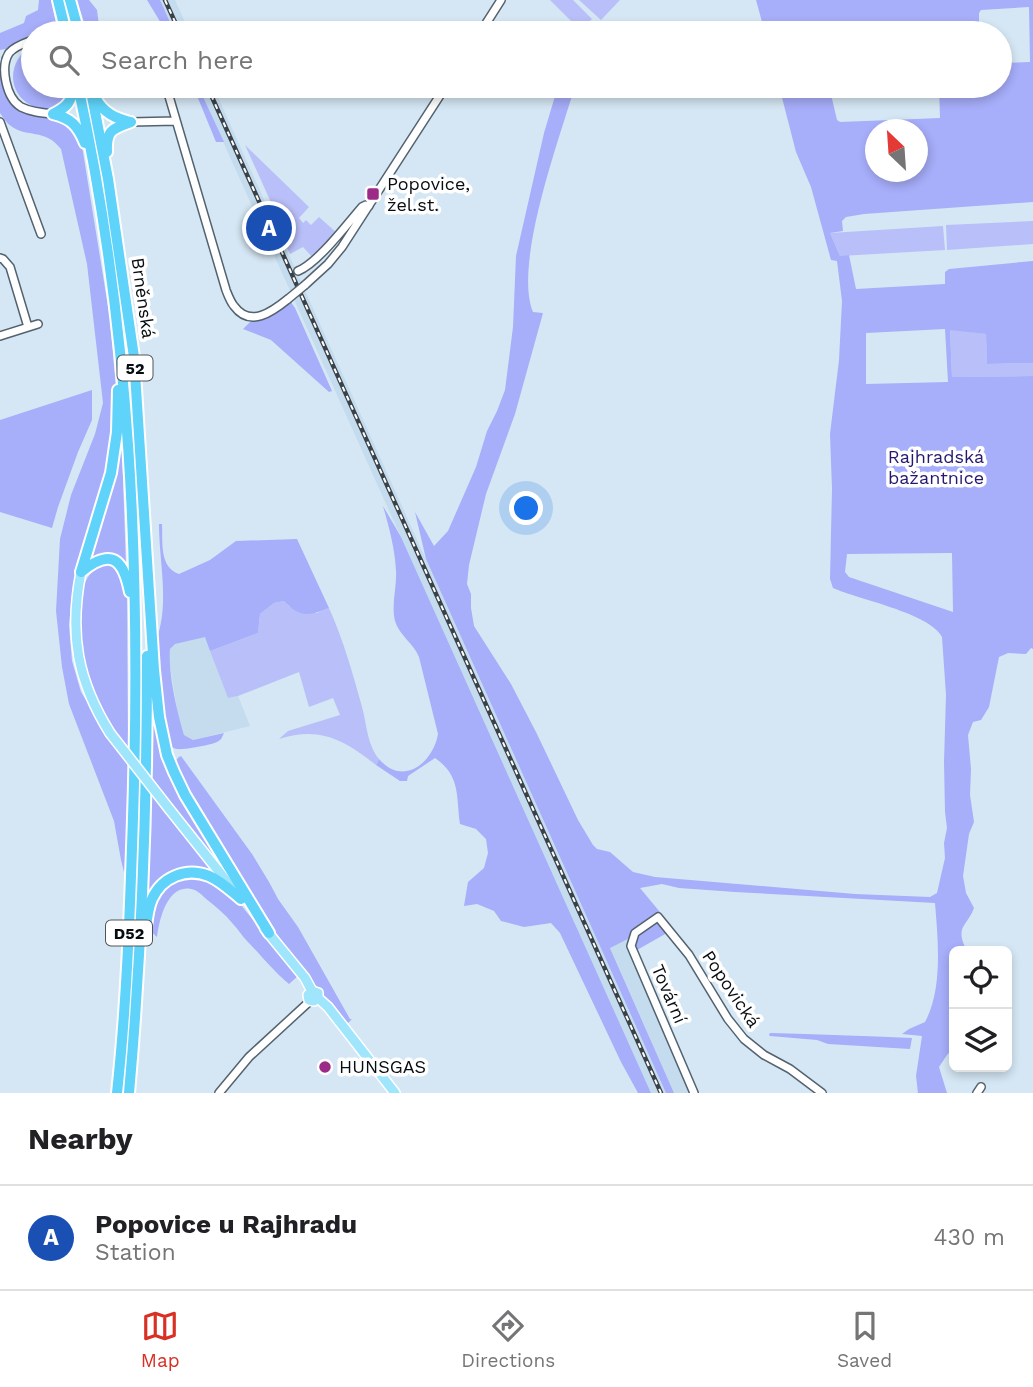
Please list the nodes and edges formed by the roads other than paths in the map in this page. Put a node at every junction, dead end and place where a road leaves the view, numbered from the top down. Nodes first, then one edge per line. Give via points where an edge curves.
1 (58, 0) edge
2 (70, 0) edge
3 (501, 0) edge
4 (63, 21) edge
5 (76, 21) edge
6 (488, 21) edge
7 (21, 45) edge
8 (3, 55) edge
9 (72, 98) edge
10 (80, 98) edge
11 (93, 98) edge
12 (97, 98) edge
13 (169, 98) edge
14 (438, 98) edge
15 (53, 114) junction
16 (176, 121) junction
17 (0, 122) edge
18 (131, 122) junction
19 (95, 170) junction
20 (108, 179) junction
21 (369, 206) junction
22 (41, 234) dead end
23 (0, 258) edge
24 (298, 271) dead end
25 (38, 324) dead end
26 (28, 327) junction
27 (0, 336) edge
28 (119, 342) junction
29 (146, 559) junction
30 (81, 572) junction
31 (135, 613) junction
32 (241, 899) junction
33 (659, 917) joint
34 (269, 933) junction
35 (139, 968) junction
36 (314, 996) junction
37 (117, 1093) edge
38 (129, 1093) edge
39 (219, 1093) edge
40 (396, 1093) edge
41 (694, 1093) edge
42 (822, 1093) edge

1 - 4 highway
2 - 5 highway
3 - 6 street
7 - 8 street
8 - 15 street via 13,100 27,109
9 - 15 highway
10 - 19 highway, Brněnská / 52
11 - 20 highway, Brněnská / 52
12 - 18 highway via 104,111
13 - 16 street
14 - 21 street
15 - 19 highway via 75,124
16 - 18 street
16 - 21 street, bridge via 226,290 245,316 269,313 305,285 342,247
17 - 22 street
18 - 20 highway via 108,136
19 - 28 highway, Brněnská / 52
20 - 29 highway, Brněnská / 52 via 134,358
21 - 24 street via 362,207 328,247
23 - 26 street via 10,267
25 - 26 street
26 - 27 street
28 - 30 highway via 114,453
28 - 31 highway, D52 via 131,478
29 - 34 highway via 156,696 167,755 185,794
29 - 35 highway, D52
30 - 31 highway via 103,559 117,562 125,572
30 - 32 main road, bridge via 75,622 77,654 90,697 110,733
31 - 37 highway, D52 via 130,903
32 - 34 main road
32 - 35 highway via 218,880 201,874 186,873 168,880 150,904
33 - 41 street, Tovární via 635,933 631,946
33 - 42 street, Popovická via 744,1039
34 - 36 main road
35 - 38 highway, D52
36 - 39 street via 249,1057
36 - 40 main road via 328,1007

